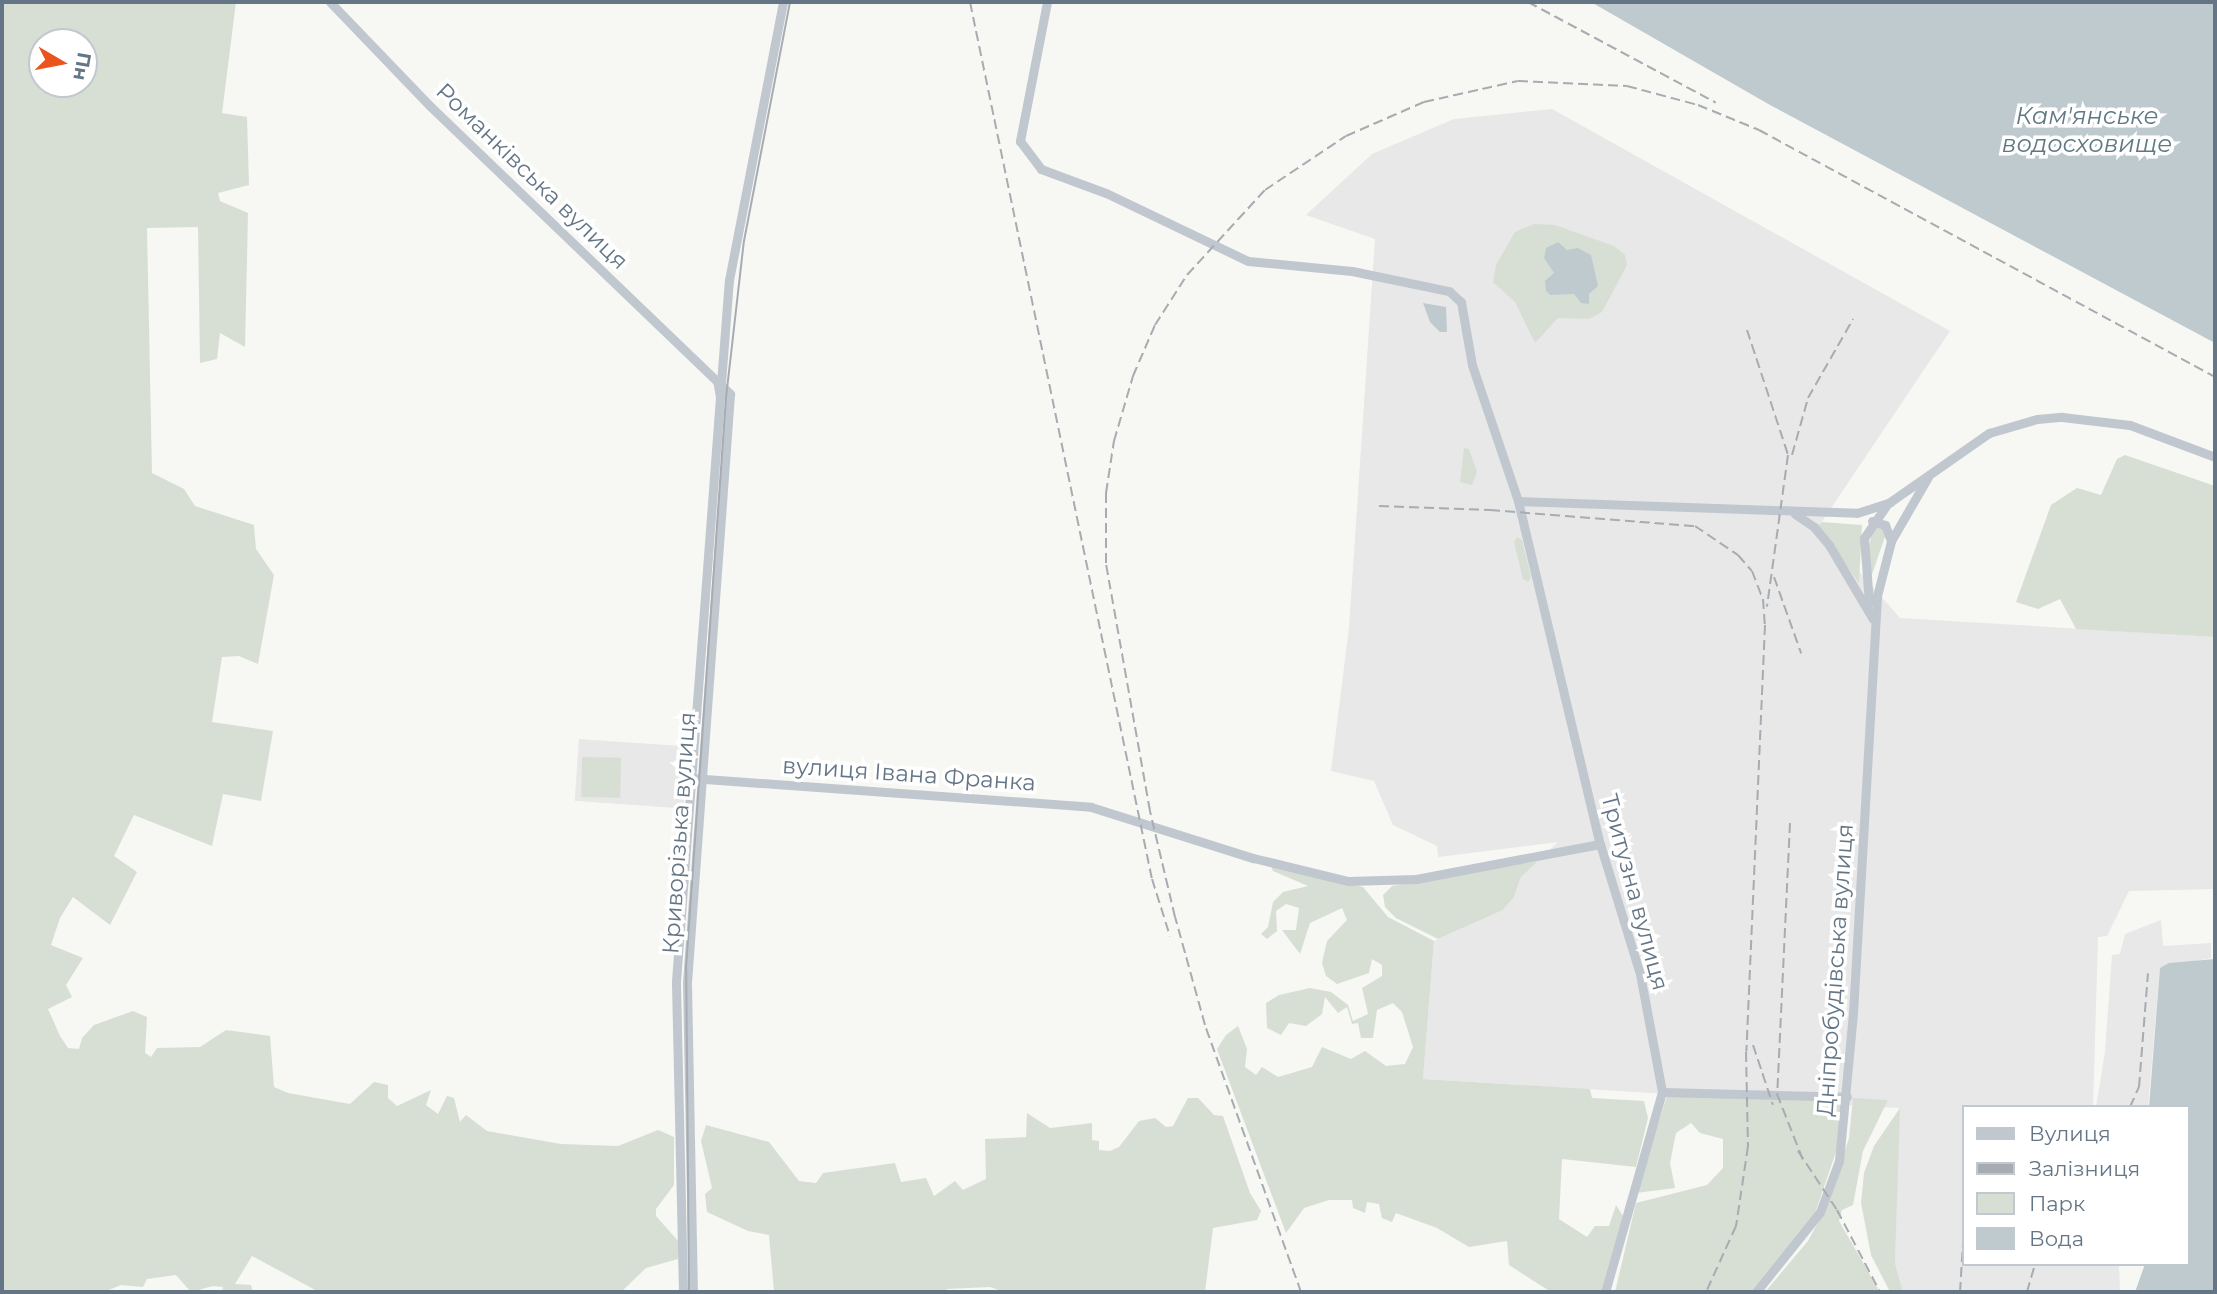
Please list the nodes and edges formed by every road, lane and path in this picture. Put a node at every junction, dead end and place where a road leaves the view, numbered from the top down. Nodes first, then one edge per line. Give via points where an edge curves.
1 (330, 2) edge
2 (783, 2) edge
3 (1047, 2) edge
4 (712, 373) joint
5 (721, 385) junction
6 (2215, 457) edge
7 (1928, 477) junction
8 (1518, 501) junction
9 (1890, 502) junction
10 (1791, 512) junction
11 (1872, 521) junction
12 (1891, 541) junction
13 (1880, 576) junction
14 (1852, 582) junction
15 (1866, 587) junction
16 (1872, 614) junction
17 (1875, 624) junction
18 (691, 778) junction
19 (702, 778) junction
20 (1600, 844) junction
21 (1662, 1092) junction
22 (1847, 1097) junction
23 (683, 1292) edge
24 (693, 1292) edge
25 (1605, 1292) edge
26 (1756, 1292) edge

1 - 4 main road, Романківська вулиця via 438,114
2 - 5 main road, Криворізька вулиця via 729,280
3 - 8 main road, Тритузна вулиця via 1020,141 1041,169 1106,193 1226,251 1276,267 1352,271 1456,295 1472,365
4 - 5 main road, Криворізька вулиця
5 - 18 main road, Криворізька вулиця
5 - 19 main road, Криворізька вулиця via 730,398
6 - 7 main road via 2130,425 2062,416 1989,433 1947,458
7 - 9 main road
7 - 12 main road, Дніпробудівська вулиця
8 - 10 main road
8 - 20 main road, Тритузна вулиця
9 - 10 main road via 1857,513
9 - 11 main road
10 - 14 main road via 1814,527
11 - 12 main road via 1885,525
11 - 15 main road via 1863,548
12 - 13 main road, Дніпробудівська вулиця
13 - 15 main road
13 - 17 main road, Дніпробудівська вулиця
14 - 15 main road
14 - 16 main road
15 - 16 main road
16 - 17 main road
17 - 22 main road, Дніпробудівська вулиця
18 - 19 main road, вулиця Івана Франка
18 - 23 main road, Криворізька вулиця via 676,981
19 - 20 main road, вулиця Івана Франка via 1073,805 1305,873 1387,883
19 - 24 main road, Криворізька вулиця via 687,983
20 - 21 main road, Тритузна вулиця via 1640,974
21 - 22 main road
21 - 25 main road, Тритузна вулиця
22 - 26 main road, Дніпробудівська вулиця via 1839,1161 1828,1198

